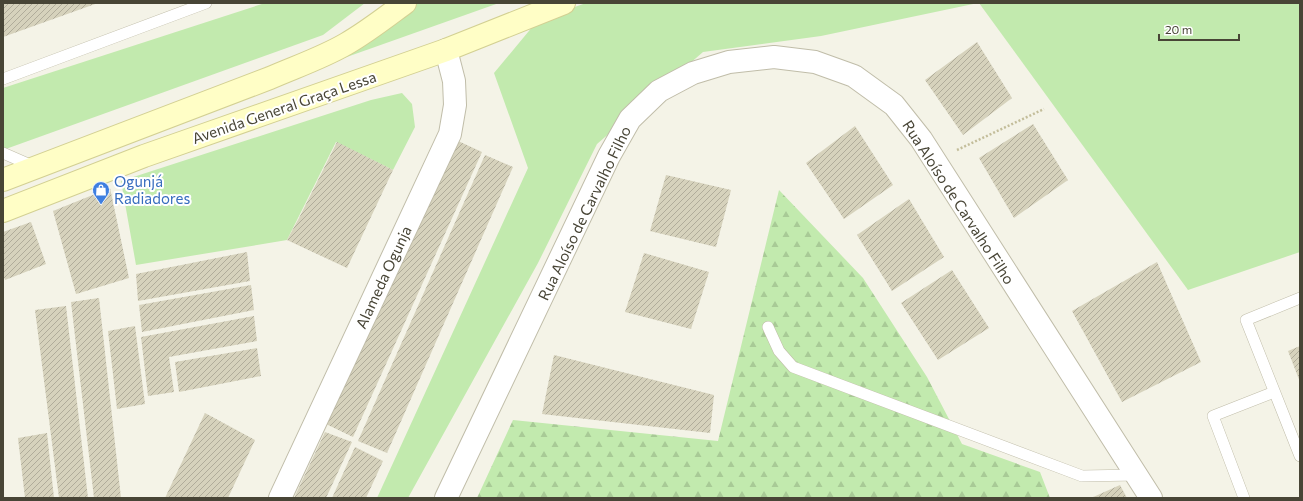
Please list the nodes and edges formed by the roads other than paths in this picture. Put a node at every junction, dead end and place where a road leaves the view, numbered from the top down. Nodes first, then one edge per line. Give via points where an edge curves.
1 (206, 3) edge
2 (405, 3) edge
3 (564, 3) edge
4 (446, 50) junction
5 (3, 79) edge
6 (3, 153) edge
7 (36, 167) junction
8 (3, 180) edge
9 (3, 211) edge
10 (1300, 298) edge
11 (768, 328) dead end
12 (1274, 392) junction
13 (1300, 456) edge
14 (1136, 475) junction
15 (280, 498) edge
16 (446, 498) edge
17 (1151, 498) edge
18 (1244, 498) edge

1 - 5 lane
2 - 7 main road, Avenida General Graça Lessa via 346,44 313,60
3 - 4 main road, Avenida General Graça Lessa
4 - 9 main road, Avenida General Graça Lessa via 144,156
4 - 15 street, Alameda Ogunja via 454,81 455,106 450,134
6 - 7 lane
7 - 8 main road, Avenida General Graça Lessa
10 - 12 lane via 1246,320
11 - 14 lane via 779,351 794,366 1082,476
12 - 13 lane
12 - 18 lane via 1213,416
14 - 16 street, Rua Aloíso de Carvalho Filho via 921,139 894,105 854,76 815,62 774,57 729,62 693,73 659,91 630,119 609,156
14 - 17 street, Rua Aloíso de Carvalho Filho

